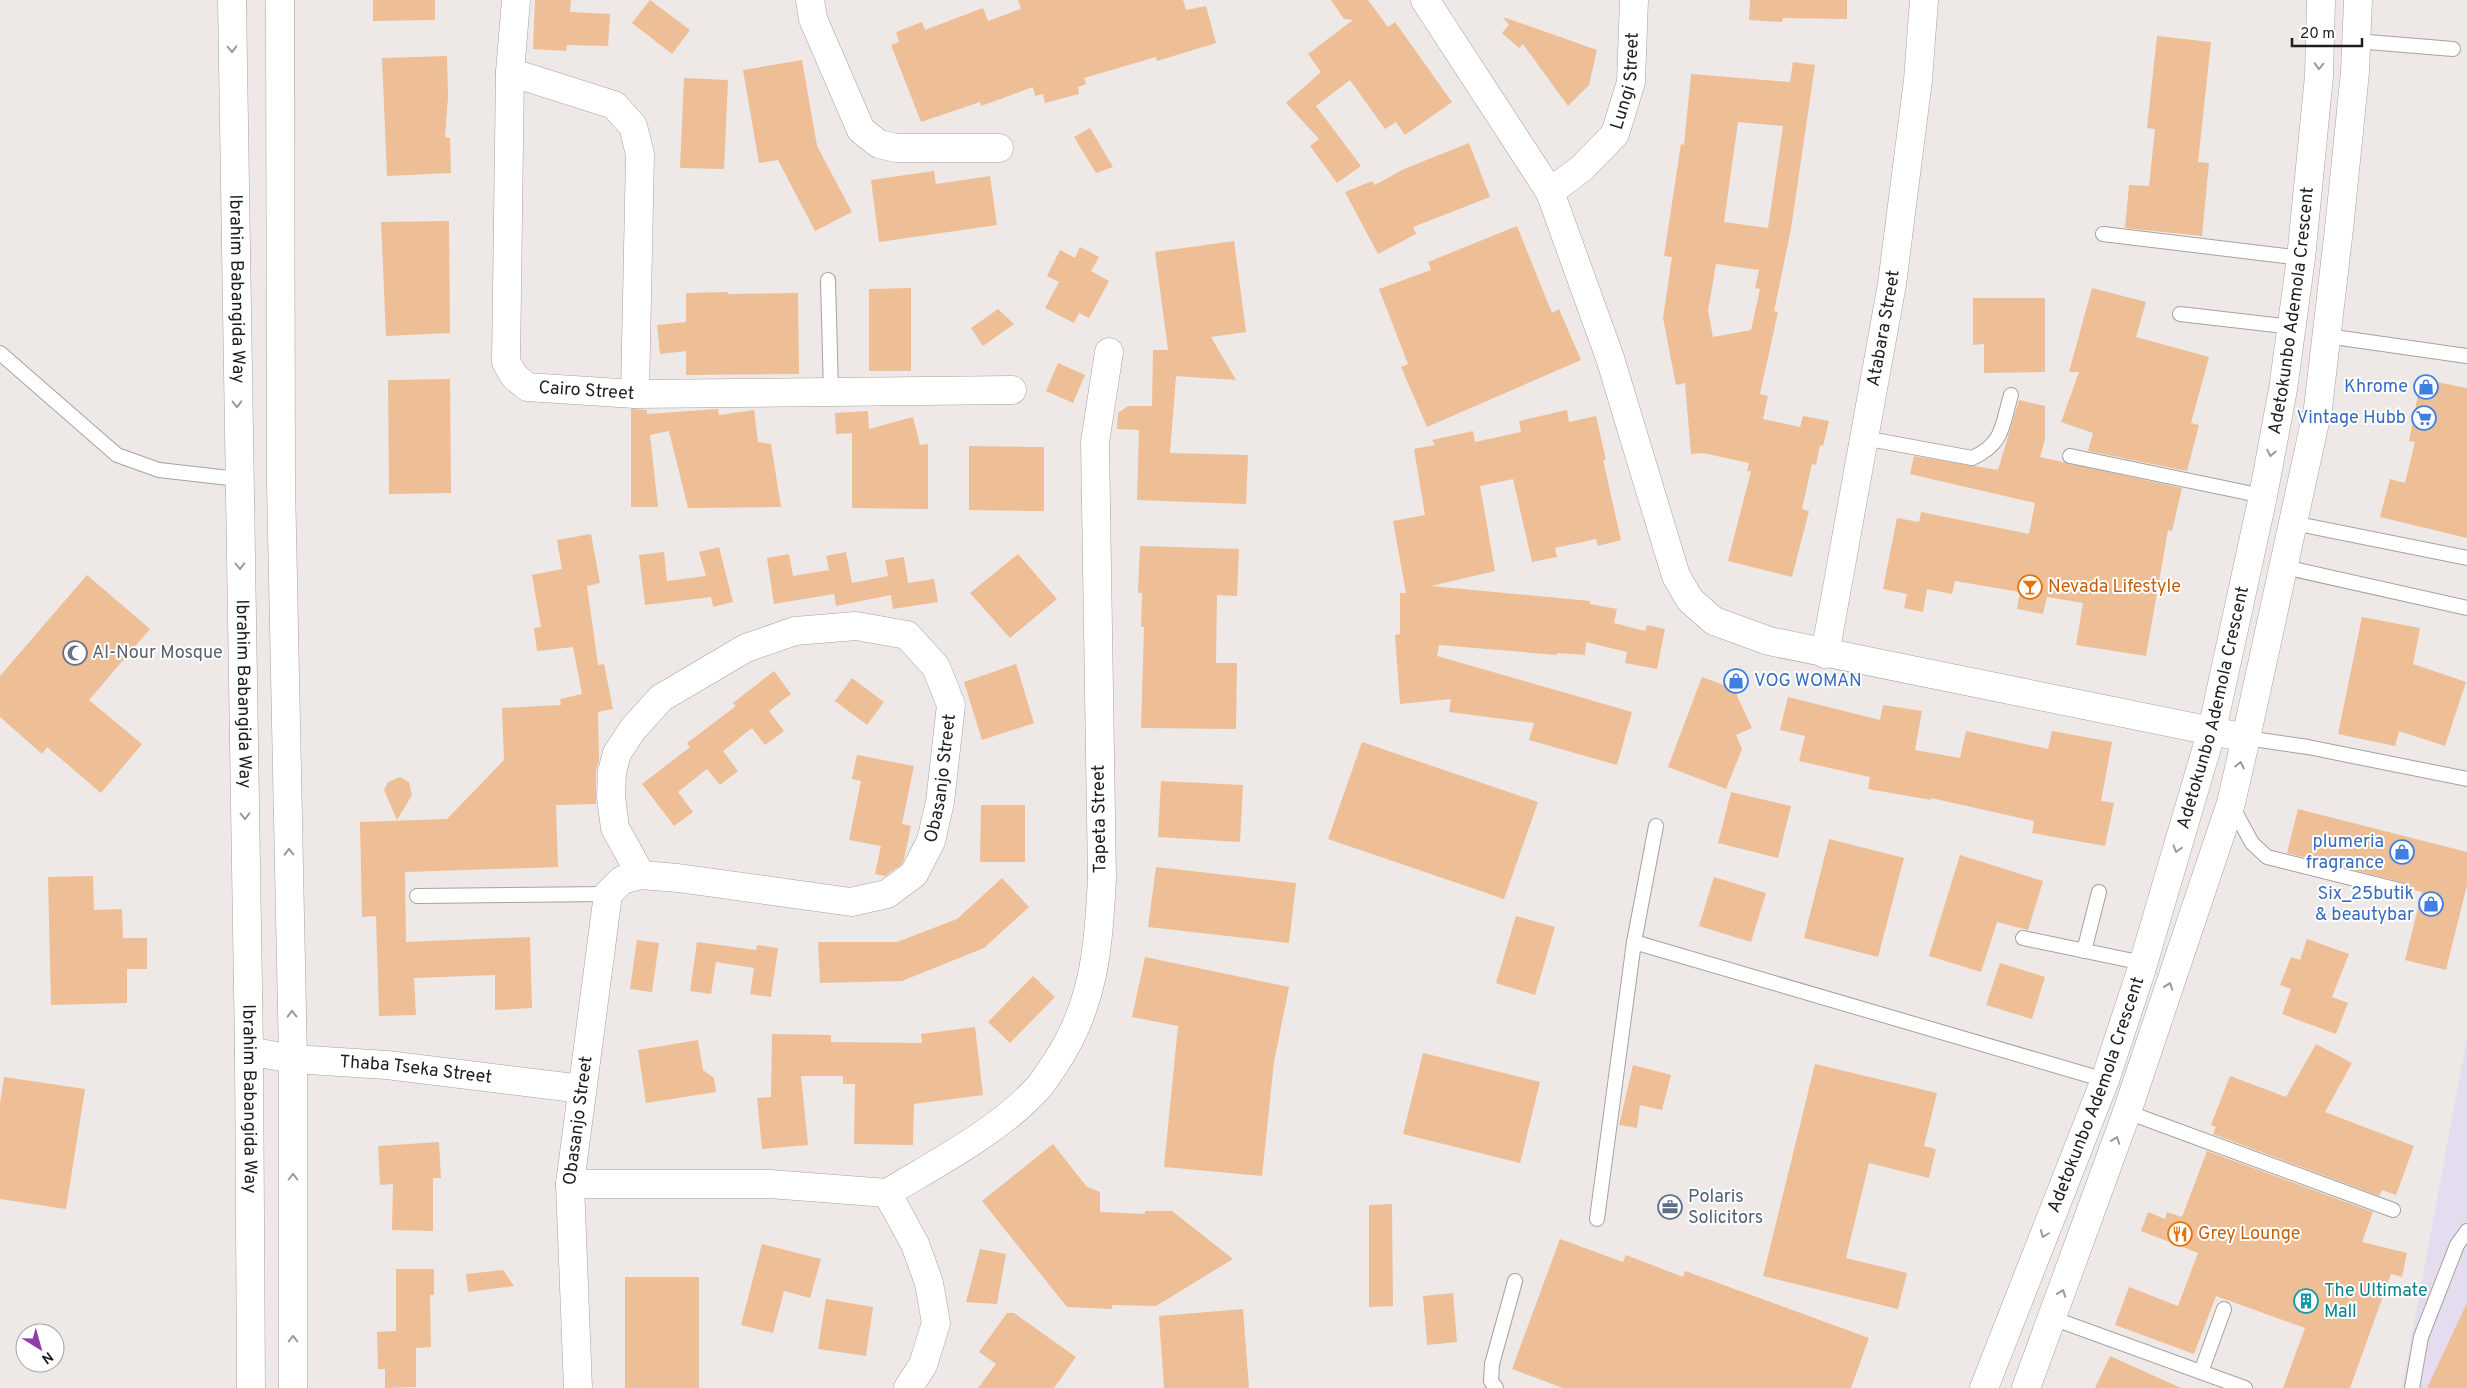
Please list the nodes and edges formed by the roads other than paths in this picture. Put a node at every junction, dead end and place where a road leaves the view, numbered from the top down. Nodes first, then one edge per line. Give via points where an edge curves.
1 (232, 0) edge
2 (280, 0) edge
3 (516, 0) edge
4 (810, 0) edge
5 (1425, 0) edge
6 (1634, 0) edge
7 (1924, 0) edge
8 (2321, 0) edge
9 (2358, 0) edge
10 (2356, 41) junction
11 (2453, 48) dead end
12 (510, 72) junction
13 (999, 148) dead end
14 (1550, 192) junction
15 (2103, 234) dead end
16 (2301, 258) junction
17 (828, 280) dead end
18 (2180, 314) dead end
19 (2292, 327) junction
20 (2327, 336) junction
21 (1109, 352) dead end
22 (0, 353) edge
23 (2467, 356) edge
24 (1012, 390) dead end
25 (831, 392) junction
26 (636, 394) junction
27 (2011, 396) dead end
28 (1864, 438) junction
29 (2070, 456) dead end
30 (238, 479) junction
31 (2263, 496) junction
32 (2293, 523) junction
33 (2467, 558) edge
34 (2284, 566) junction
35 (2467, 608) edge
36 (1825, 654) junction
37 (2212, 730) junction
38 (2246, 738) junction
39 (2467, 779) edge
40 (2231, 803) junction
41 (1656, 826) dead end
42 (641, 875) junction
43 (2403, 891) dead end
44 (2098, 892) dead end
45 (608, 894) junction
46 (417, 896) dead end
47 (2023, 938) dead end
48 (1634, 942) junction
49 (2084, 951) junction
50 (2144, 963) junction
51 (249, 1051) junction
52 (293, 1059) junction
53 (2105, 1080) junction
54 (582, 1089) junction
55 (2127, 1112) junction
56 (570, 1184) junction
57 (887, 1193) junction
58 (2393, 1210) dead end
59 (1597, 1219) dead end
60 (2467, 1231) edge
61 (1515, 1281) dead end
62 (2224, 1309) dead end
63 (2052, 1318) junction
64 (2201, 1372) junction
65 (251, 1388) edge
66 (293, 1388) edge
67 (578, 1388) edge
68 (908, 1388) edge
69 (1496, 1388) edge
70 (1984, 1388) edge
71 (2026, 1388) edge
72 (2245, 1388) edge
73 (2412, 1388) edge

1 -> 30 street, Ibrahim Babangida Way
52 -> 2 street via 281,483
3 - 12 street, Cairo Street
4 - 13 street via 817,28 867,135 879,144 896,148
5 - 14 street
6 - 14 street, Lungi Street via 1631,82 1615,134 1582,168
7 - 28 street, Atabara Street via 1918,80 1892,284
8 -> 16 street, Adetokunbo Ademola Crescent via 2319,76
9 - 10 street, Adetokunbo Ademola Crescent
10 - 11 lane
10 - 20 street, Adetokunbo Ademola Crescent
12 - 26 street via 614,105 633,126 640,154
12 - 26 street, Cairo Street via 506,362 514,376 527,388
14 - 36 street via 1610,358 1676,576 1690,600 1714,621 1769,641
15 - 16 lane
16 - 19 street, Adetokunbo Ademola Crescent
17 - 25 lane
18 - 19 lane
19 -> 31 street, Adetokunbo Ademola Crescent
20 - 23 lane
20 - 32 street, Adetokunbo Ademola Crescent via 2318,408
21 - 57 street, Tapeta Street via 1095,442 1102,878 1098,946 1086,1000 1065,1049 1038,1089 980,1137
22 - 30 lane via 117,455 159,470
24 - 25 street, Cairo Street
25 - 26 street, Cairo Street
27 - 28 lane via 1999,439 1986,452 1972,458
28 - 36 street, Atabara Street
29 - 31 lane
30 -> 51 street, Ibrahim Babangida Way
31 - 37 street, Adetokunbo Ademola Crescent
32 - 33 lane
32 - 34 street, Adetokunbo Ademola Crescent
34 - 35 lane
34 - 38 street, Adetokunbo Ademola Crescent
36 - 37 street
37 - 38 street
37 -> 50 street, Adetokunbo Ademola Crescent
38 - 39 lane
40 -> 38 street, Adetokunbo Ademola Crescent
40 - 43 lane via 2242,828 2266,856
55 -> 40 street, Adetokunbo Ademola Crescent
41 - 48 lane
42 - 42 street, Obasanjo Street via 615,828 612,772 617,753 660,698 746,648 795,631 856,626 907,636 936,667 951,705 934,832 914,874 887,894 851,902
42 - 45 street, Obasanjo Street via 622,880
44 - 49 lane
45 - 46 lane
45 - 54 street, Obasanjo Street
47 - 49 lane
48 - 53 lane
48 - 59 lane
49 - 50 lane
50 - 53 street, Adetokunbo Ademola Crescent
51 - 52 street, Thaba Tseka Street
51 - 65 street, Ibrahim Babangida Way
52 - 54 street, Thaba Tseka Street via 387,1065
66 -> 52 street
53 -> 70 street, Adetokunbo Ademola Crescent
54 - 56 street, Obasanjo Street
55 - 58 lane
63 -> 55 street, Adetokunbo Ademola Crescent
56 - 57 street via 770,1184
56 - 67 street, Obasanjo Street
57 - 68 street via 915,1244 929,1283 936,1323 923,1365
60 - 73 lane via 2457,1245 2422,1337
61 - 69 lane via 1492,1364 1491,1381
62 - 64 lane
63 - 64 lane
63 - 71 street, Adetokunbo Ademola Crescent
64 - 72 lane

